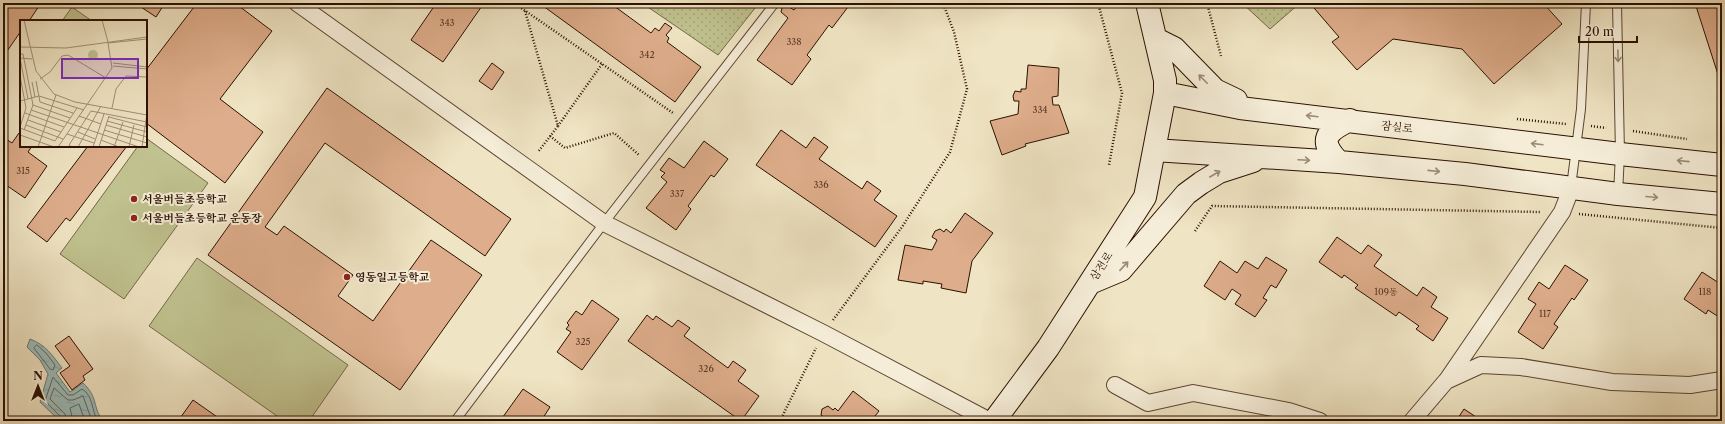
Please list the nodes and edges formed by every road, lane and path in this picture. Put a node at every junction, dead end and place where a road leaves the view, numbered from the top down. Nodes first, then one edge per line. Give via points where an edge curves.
1 (297, 3) edge
2 (514, 3) edge
3 (775, 3) edge
4 (942, 3) edge
5 (1098, 3) edge
6 (1147, 3) edge
7 (1207, 3) edge
8 (1586, 3) edge
9 (1617, 3) edge
10 (525, 11) junction
11 (1156, 39) junction
12 (1221, 56) dead end
13 (602, 64) junction
14 (1165, 92) junction
15 (1261, 110) junction
16 (684, 120) junction
17 (1350, 120) junction
18 (558, 126) junction
19 (1602, 127) dead end
20 (1619, 129) junction
21 (550, 136) junction
22 (1690, 139) dead end
23 (1575, 149) junction
24 (1154, 150) junction
25 (538, 152) dead end
26 (1620, 154) junction
27 (1265, 158) junction
28 (1339, 162) junction
29 (649, 165) junction
30 (1109, 165) dead end
31 (1722, 165) edge
32 (1571, 189) junction
33 (1618, 194) junction
34 (1722, 204) edge
35 (1562, 212) junction
36 (604, 223) junction
37 (1722, 228) edge
38 (1195, 231) dead end
39 (1090, 283) junction
40 (823, 333) junction
41 (1722, 380) edge
42 (1446, 381) junction
43 (1114, 385) dead end
44 (455, 421) edge
45 (780, 421) edge
46 (990, 421) edge
47 (994, 421) edge
48 (1320, 421) edge
49 (1412, 421) edge

1 - 36 street
2 - 10 path
3 - 16 lane
4 - 40 path via 954,32 968,89 950,152 902,227
5 - 30 path via 1122,93
6 - 11 street
7 - 12 path
8 - 23 lane via 1581,110
9 -> 20 lane
10 - 13 path
10 - 18 path
11 - 14 street via 1165,80
15 -> 11 street via 1215,90 1174,48
13 - 16 path
13 - 18 path
14 - 15 street, 잠실로
14 - 24 street, 삼전로
17 -> 15 street, 잠실로
16 - 29 lane
23 -> 17 street, 잠실로
17 - 28 street via 1338,126 1326,138 1326,146
18 - 21 path
19 - 20 path
20 - 22 path
20 - 26 lane
21 - 25 path
21 - 29 path via 566,148 614,133
23 - 26 street, 잠실로
23 - 32 lane
24 - 27 street
24 - 39 street, 삼전로 via 1145,197
31 -> 26 street, 잠실로
26 - 33 lane
27 -> 28 street
39 -> 27 street via 1121,270 1186,194 1201,182 1219,172
28 -> 32 street via 1465,174
29 - 36 lane
32 - 33 street
32 - 35 street
33 -> 34 street
35 - 37 path
35 - 38 path via 1212,206
35 - 42 street
36 - 40 street
36 - 44 lane
39 - 47 street, 삼전로 via 1048,348
40 - 45 path
40 - 46 street
41 - 42 street via 1690,385 1612,382 1521,367 1481,364
42 - 49 street
43 - 48 street via 1148,403 1193,393 1289,411

